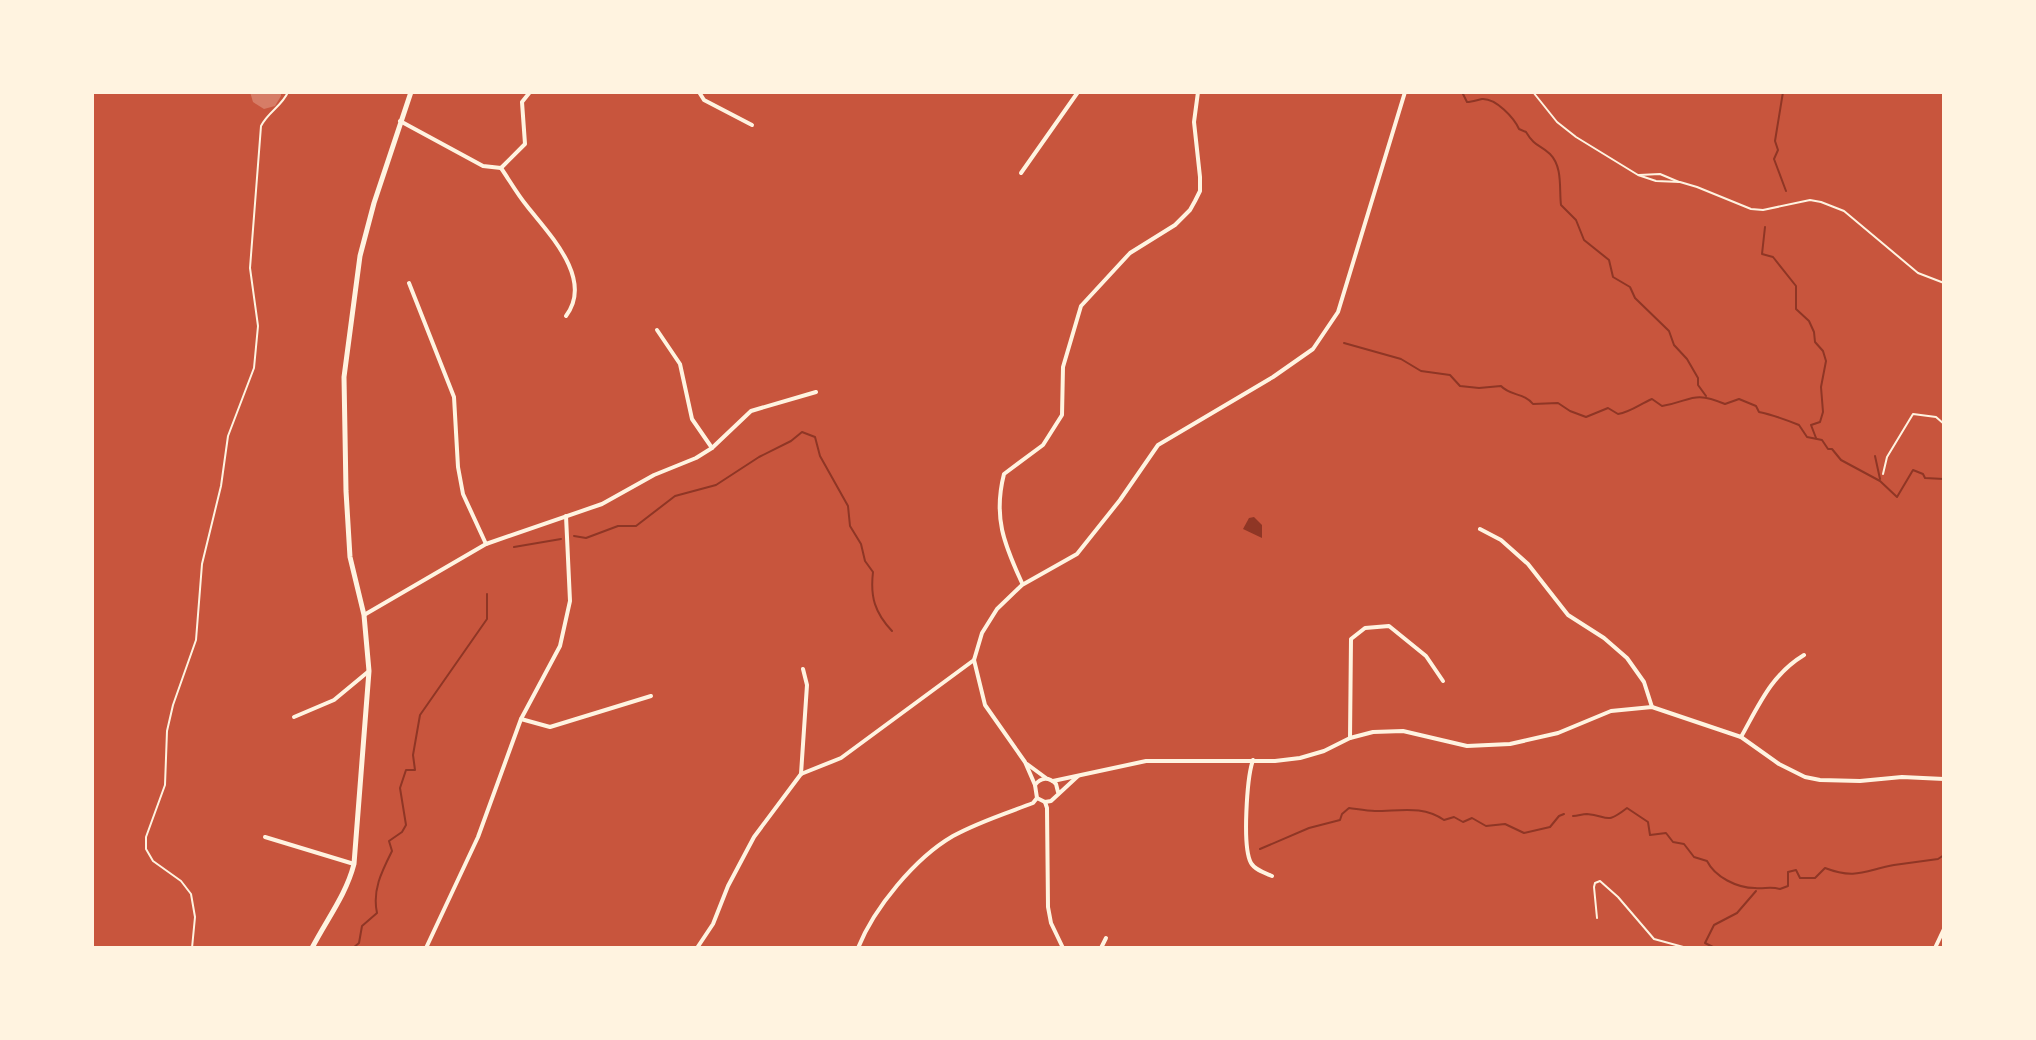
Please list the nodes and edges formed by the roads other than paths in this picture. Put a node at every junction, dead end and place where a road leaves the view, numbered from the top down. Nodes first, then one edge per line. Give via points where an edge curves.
1 (411, 92) edge
2 (530, 92) edge
3 (699, 92) edge
4 (1078, 92) edge
5 (1198, 92) edge
6 (1405, 92) edge
7 (400, 121) junction
8 (752, 125) dead end
9 (501, 168) junction
10 (1021, 173) dead end
11 (409, 283) dead end
12 (566, 316) dead end
13 (657, 330) dead end
14 (816, 392) dead end
15 (712, 448) junction
16 (566, 516) junction
17 (1480, 529) dead end
18 (486, 544) junction
19 (1022, 585) junction
20 (364, 615) junction
21 (1804, 655) dead end
22 (974, 660) junction
23 (803, 669) dead end
24 (369, 671) junction
25 (1443, 681) dead end
26 (651, 696) dead end
27 (1652, 707) junction
28 (294, 717) dead end
29 (521, 719) junction
30 (1741, 737) junction
31 (1350, 738) junction
32 (1253, 760) junction
33 (1025, 762) junction
34 (801, 774) junction
35 (1080, 775) junction
36 (1944, 779) edge
37 (1050, 780) junction
38 (1035, 785) junction
39 (1058, 792) junction
40 (1037, 798) junction
41 (1045, 802) junction
42 (265, 837) dead end
43 (354, 864) junction
44 (1272, 876) dead end
45 (1597, 918) dead end
46 (1944, 929) edge
47 (1106, 938) dead end
48 (312, 948) edge
49 (426, 948) edge
50 (697, 948) edge
51 (858, 948) edge
52 (1063, 948) edge
53 (1101, 948) edge
54 (1687, 948) edge
55 (1935, 948) edge

1 - 7 street
2 - 9 street via 522,102 525,144
3 - 8 street via 704,100
4 - 10 street
5 - 19 street via 1194,122 1200,191 1195,201 1175,225 1130,253 1081,306 1063,367 1062,415 1043,445 1004,474 998,511 1007,552
6 - 19 street via 1338,312 1313,349 1158,445 1077,554
7 - 9 street via 483,166
7 - 20 street via 360,256 344,377 350,557
9 - 12 street via 567,262 576,291
11 - 18 street via 454,397 463,494
13 - 15 street via 680,364 692,419
14 - 15 street via 751,411
15 - 16 street via 602,504
16 - 18 street
16 - 29 street via 570,601 560,646
17 - 27 street via 1528,564 1568,615 1627,658 1644,682
18 - 20 street
19 - 22 street via 997,609
20 - 24 street
21 - 30 street via 1776,677
22 - 33 street via 985,705
22 - 34 street via 841,758
23 - 34 street via 807,685
24 - 28 street via 334,700
24 - 43 street
25 - 31 street via 1426,656 1389,626 1365,628 1351,639
26 - 29 street via 550,727
27 - 30 street
27 - 31 street via 1611,711 1558,733 1510,744 1467,746 1403,731
29 - 49 street via 478,837
30 - 36 street via 1790,770 1820,780
31 - 32 street via 1300,758
32 - 35 street via 1146,761
32 - 44 street via 1246,819 1250,862
33 - 37 street
33 - 38 street
34 - 50 street via 754,837
35 - 37 street
35 - 39 street
37 - 38 street
37 - 39 street
38 - 40 street
39 - 41 street
40 - 41 street
40 - 51 street via 951,837 889,894
41 - 52 street via 1048,907
42 - 43 street
43 - 48 street via 342,898
45 - 54 lane via 1594,887 1600,881 1654,939
46 - 55 street
47 - 53 street

